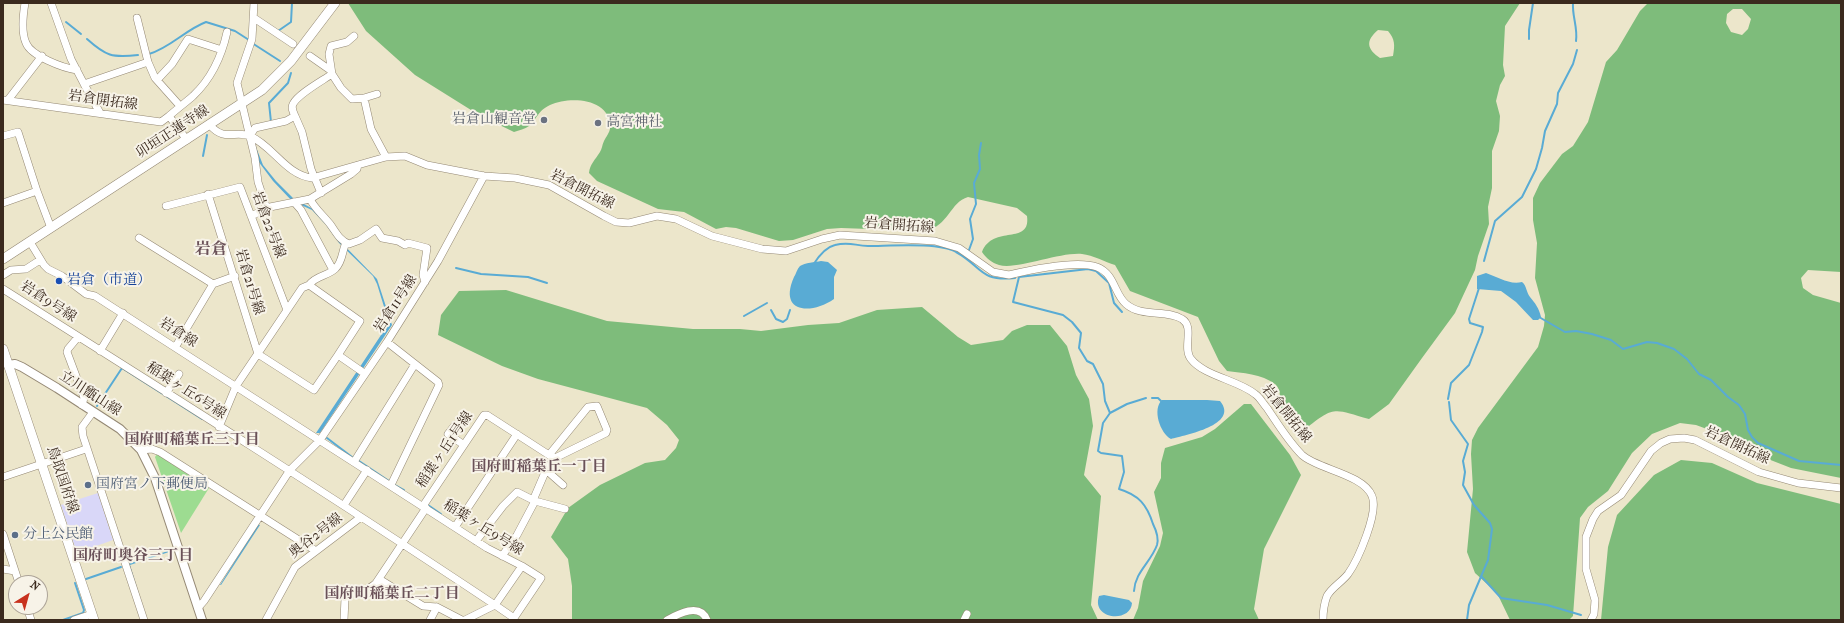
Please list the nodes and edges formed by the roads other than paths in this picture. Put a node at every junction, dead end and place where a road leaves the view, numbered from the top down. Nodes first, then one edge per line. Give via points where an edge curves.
1 (25, 3) edge
2 (51, 3) edge
3 (254, 3) edge
4 (335, 3) edge
5 (137, 18) dead end
6 (254, 18) junction
7 (227, 32) dead end
8 (354, 36) dead end
9 (293, 44) dead end
10 (222, 50) junction
11 (42, 56) junction
12 (310, 56) dead end
13 (148, 62) junction
14 (77, 70) junction
15 (331, 72) junction
16 (157, 80) junction
17 (84, 84) junction
18 (377, 94) dead end
19 (364, 98) junction
20 (5, 100) edge
21 (243, 103) junction
22 (180, 106) junction
23 (100, 113) junction
24 (169, 116) junction
25 (294, 116) junction
26 (210, 125) junction
27 (3, 136) edge
28 (250, 136) junction
29 (187, 140) junction
30 (386, 157) junction
31 (358, 165) junction
32 (484, 176) junction
33 (314, 177) junction
34 (37, 190) junction
35 (322, 193) junction
36 (208, 194) junction
37 (310, 199) junction
38 (297, 202) junction
39 (3, 204) edge
40 (166, 206) dead end
41 (267, 208) junction
42 (251, 216) junction
43 (51, 228) junction
44 (139, 238) dead end
45 (30, 242) junction
46 (345, 245) junction
47 (3, 259) edge
48 (40, 260) junction
49 (333, 270) junction
50 (3, 275) edge
51 (235, 276) junction
52 (425, 282) junction
53 (213, 284) junction
54 (309, 285) junction
55 (3, 289) edge
56 (287, 310) junction
57 (123, 313) junction
58 (78, 337) junction
59 (387, 342) junction
60 (176, 346) junction
61 (3, 349) edge
62 (100, 351) junction
63 (258, 354) junction
64 (338, 356) junction
65 (415, 364) junction
66 (8, 365) junction
67 (364, 373) junction
68 (180, 374) dead end
69 (236, 386) junction
70 (166, 394) junction
71 (82, 404) junction
72 (93, 412) junction
73 (455, 425) dead end
74 (219, 427) junction
75 (517, 434) junction
76 (320, 440) junction
77 (464, 445) junction
78 (86, 449) junction
79 (141, 450) junction
80 (552, 456) junction
81 (354, 462) junction
82 (41, 464) junction
83 (290, 470) junction
84 (367, 470) junction
85 (546, 470) junction
86 (3, 477) edge
87 (391, 485) junction
88 (563, 485) dead end
89 (1841, 488) edge
90 (535, 501) junction
91 (344, 506) junction
92 (425, 507) junction
93 (565, 509) dead end
94 (259, 516) junction
95 (361, 517) junction
96 (455, 527) junction
97 (3, 534) edge
98 (476, 541) junction
99 (402, 543) junction
100 (316, 551) junction
101 (502, 556) junction
102 (522, 566) junction
103 (3, 570) edge
104 (15, 571) junction
105 (16, 575) edge
106 (379, 580) junction
107 (495, 605) junction
108 (198, 608) junction
109 (437, 608) junction
110 (93, 617) edge
111 (74, 620) edge
112 (144, 620) edge
113 (202, 620) edge
114 (266, 620) edge
115 (344, 620) edge
116 (430, 620) edge
117 (462, 620) edge
118 (465, 620) edge
119 (667, 620) edge
120 (707, 620) edge
121 (1323, 620) edge
122 (1592, 620) edge

1 - 11 street via 26,42 29,49
2 - 14 street
3 - 6 street
4 - 21 main road, 卯垣正蓮寺線 via 281,74
5 - 13 street
6 - 9 street
6 - 21 street via 252,39 237,82
7 - 10 street
8 - 15 street via 347,42 331,46 329,49
10 - 16 street via 188,39 172,64
10 - 22 street via 206,80 193,96
11 - 14 street via 50,62
11 - 20 street
12 - 15 street
13 - 16 street
13 - 17 street
14 - 17 street
15 - 19 street via 348,96 356,100
15 - 25 street via 293,103
16 - 22 street
17 - 23 street
18 - 19 street
19 - 30 street via 371,129
20 - 23 street, 岩倉開拓線
21 - 26 main road, 卯垣正蓮寺線
21 - 28 street
22 - 24 street
23 - 24 street, 岩倉開拓線 via 161,122
24 - 29 street
25 - 28 street via 286,121 255,128
25 - 33 street via 302,132
26 - 28 street via 223,135
26 - 29 main road, 卯垣正蓮寺線
27 - 34 street via 18,132
28 - 33 street via 297,173
28 - 41 street via 258,182
29 - 43 main road, 卯垣正蓮寺線
30 - 31 street, 岩倉開拓線
30 - 32 street, 岩倉開拓線 via 405,156 427,165
31 - 33 street, 岩倉開拓線
31 - 35 street via 351,174
32 - 52 street, 岩倉11号線
32 - 121 street, 岩倉開拓線 via 521,179 549,185 616,222 629,223 657,216 676,219 712,236 762,249 786,251 840,235 917,239 959,248 993,272 1000,274 1009,275 1078,264 1098,268 1114,283 1122,300 1128,306 1144,312 1181,318 1186,322 1187,345 1191,359 1208,371 1256,394 1303,456 1346,474 1370,492 1374,505 1370,528 1350,572 1328,596 1324,605
33 - 35 street
34 - 39 street
34 - 43 street
35 - 37 street
36 - 40 street, 岩倉22号線
36 - 42 street, 岩倉22号線 via 240,188
36 - 51 street, 岩倉21号線
37 - 38 street
37 - 46 street
38 - 41 street
38 - 49 street
41 - 42 street
42 - 56 street, 岩倉22号線
43 - 45 main road, 卯垣正蓮寺線
44 - 53 street
45 - 47 main road, 卯垣正蓮寺線
45 - 48 street, 岩倉線
46 - 49 street via 342,256
46 - 52 street via 354,244 376,229 382,238 427,248 423,275
48 - 50 street, 岩倉9号線 via 26,269 11,270
48 - 57 street, 岩倉線 via 48,269 86,294 95,296
49 - 54 street
51 - 53 street
51 - 63 street, 岩倉21号線
52 - 59 street, 岩倉11号線
53 - 60 street
54 - 56 street via 302,288
54 - 64 street via 360,321
55 - 58 street, 岩倉9号線
56 - 63 street
57 - 60 street, 岩倉線
57 - 62 street
58 - 62 street, 稲葉ヶ丘6号線
58 - 71 street via 67,352 82,392
59 - 65 street
59 - 67 street, 岩倉11号線
60 - 69 street, 岩倉線
61 - 66 main road, 鳥取国府線
62 - 70 street, 稲葉ヶ丘6号線
63 - 64 street via 314,390
63 - 69 street
64 - 67 street
65 - 81 street
65 - 87 street via 439,385
66 - 71 street, 立川甑山線 via 22,367
66 - 82 main road, 鳥取国府線
67 - 76 street, 岩倉11号線
68 - 70 street
69 - 74 street
69 - 76 street, 岩倉線
70 - 74 street, 稲葉ヶ丘6号線
71 - 72 street, 立川甑山線
72 - 78 street via 82,427
72 - 79 street, 立川甑山線 via 120,430
73 - 77 street via 446,437
74 - 83 street, 稲葉ヶ丘6号線
75 - 77 street, 稲葉ヶ丘1号線 via 486,414
75 - 80 street, 稲葉ヶ丘1号線
75 - 96 street
76 - 81 street, 稲葉ヶ丘9号線
76 - 83 street, 岩倉11号線
77 - 92 street, 稲葉ヶ丘1号線
78 - 82 street
78 - 112 street
79 - 94 street via 152,449 160,452
79 - 108 street, 立川甑山線 via 155,478
80 - 80 street via 588,407 597,406 606,433
80 - 85 street
81 - 84 street, 稲葉ヶ丘9号線
82 - 86 street
82 - 110 main road, 鳥取国府線
83 - 91 street, 稲葉ヶ丘6号線
83 - 94 street, 岩倉11号線
84 - 87 street, 稲葉ヶ丘9号線
84 - 91 street
85 - 88 street
85 - 90 street
87 - 92 street, 稲葉ヶ丘9号線
89 - 122 street, 岩倉開拓線 via 1798,483 1759,472 1695,440 1670,439 1661,443 1651,451 1621,495 1598,511 1588,527 1586,570 1596,606
90 - 93 street
90 - 98 street via 517,492
90 - 101 street via 517,535
91 - 95 street, 稲葉ヶ丘6号線
92 - 96 street, 稲葉ヶ丘9号線
92 - 99 street, 稲葉ヶ丘1号線
94 - 100 street
94 - 108 street, 岩倉11号線
95 - 99 street, 稲葉ヶ丘6号線
95 - 100 street, 奥谷2号線
96 - 98 street, 稲葉ヶ丘9号線
97 - 104 street
98 - 101 street, 稲葉ヶ丘9号線
99 - 106 street, 稲葉ヶ丘1号線
99 - 107 street
100 - 114 street, 奥谷2号線 via 295,567
101 - 102 street, 稲葉ヶ丘9号線
102 - 107 street, 稲葉ヶ丘9号線
102 - 107 street via 542,578 514,618
103 - 104 street
104 - 105 street
106 - 109 street via 423,606
106 - 115 street via 372,587 348,595 343,605
107 - 118 street
108 - 113 street, 立川甑山線
109 - 116 street
109 - 117 street
110 - 111 street
119 - 120 street via 685,610 700,612

